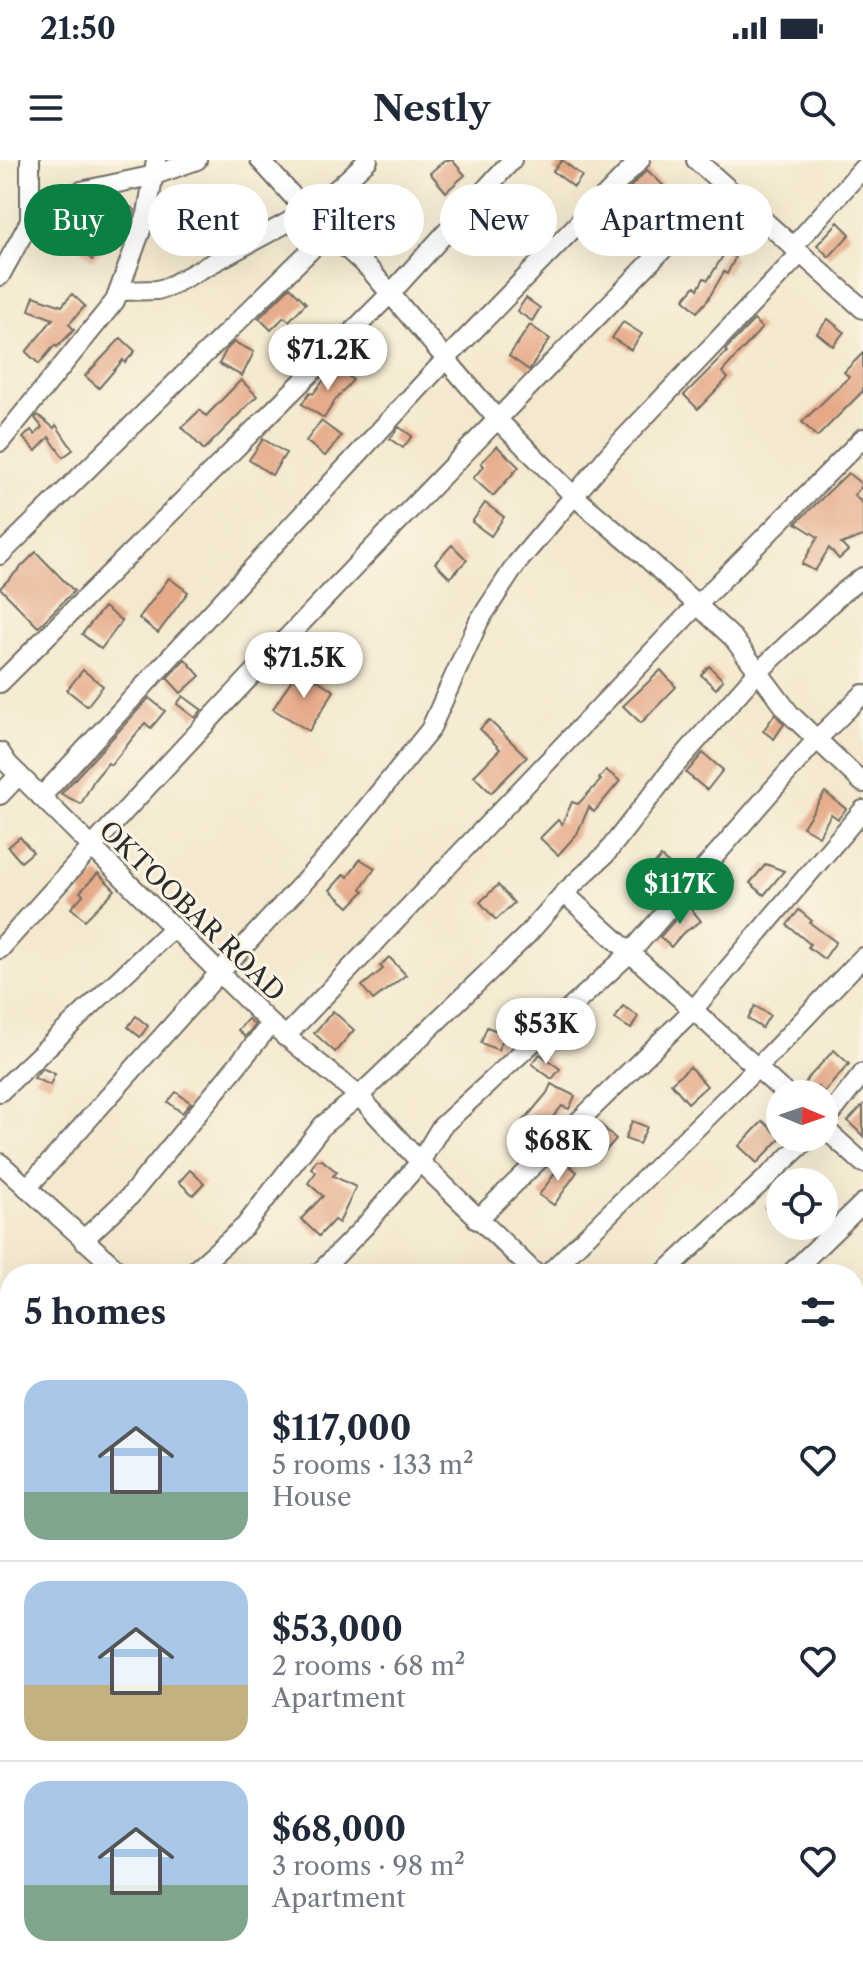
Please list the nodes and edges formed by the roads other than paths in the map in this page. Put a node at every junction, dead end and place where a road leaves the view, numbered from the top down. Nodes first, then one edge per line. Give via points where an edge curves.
1 (30, 160) edge
2 (197, 160) edge
3 (260, 160) edge
4 (368, 160) edge
5 (512, 160) edge
6 (640, 160) edge
7 (696, 160) edge
8 (155, 167) edge
9 (863, 168) edge
10 (30, 184) edge
11 (103, 184) edge
12 (342, 184) edge
13 (723, 184) edge
14 (284, 187) edge
15 (284, 224) edge
16 (773, 230) edge
17 (24, 232) edge
18 (796, 251) junction
19 (305, 256) edge
20 (355, 256) edge
21 (657, 256) edge
22 (0, 276) edge
23 (120, 291) junction
24 (390, 294) junction
25 (863, 309) edge
26 (445, 360) junction
27 (497, 419) junction
28 (863, 438) edge
29 (0, 442) edge
30 (574, 496) junction
31 (0, 555) edge
32 (863, 577) edge
33 (697, 605) junction
34 (759, 672) junction
35 (0, 683) edge
36 (863, 694) edge
37 (816, 740) junction
38 (7, 762) edge
39 (863, 783) edge
40 (0, 795) edge
41 (41, 797) junction
42 (863, 810) edge
43 (90, 848) junction
44 (564, 893) junction
45 (174, 927) junction
46 (0, 949) edge
47 (630, 953) junction
48 (863, 957) edge
49 (220, 972) junction
50 (693, 1010) junction
51 (271, 1024) junction
52 (285, 1037) junction
53 (757, 1068) junction
54 (863, 1073) edge
55 (770, 1080) edge
56 (0, 1092) edge
57 (359, 1096) junction
58 (838, 1107) edge
59 (838, 1139) edge
60 (794, 1152) edge
61 (420, 1162) junction
62 (0, 1163) edge
63 (863, 1163) edge
64 (27, 1188) junction
65 (863, 1203) edge
66 (477, 1220) junction
67 (83, 1240) junction
68 (111, 1264) edge
69 (202, 1264) edge
70 (328, 1264) edge
71 (525, 1264) edge
72 (558, 1264) edge
73 (674, 1264) edge
74 (800, 1264) edge

1 - 10 street
2 - 8 street
3 - 14 street
4 - 12 street
5 - 24 street
6 - 26 street
7 - 13 street
8 - 11 street
8 - 23 street via 147,214
9 - 18 street
15 - 23 street via 168,287
16 - 18 street
17 - 22 street
18 - 25 street
18 - 30 street
19 - 31 street
20 - 24 street
21 - 27 street
23 - 29 street
24 - 26 street
24 - 35 street
26 - 27 street
26 - 41 street
27 - 30 street
27 - 43 street
28 - 33 street
30 - 33 street
30 - 49 street via 517,563 479,621 430,730 327,857
32 - 34 street
33 - 34 street via 733,638
33 - 52 street
34 - 37 street
34 - 44 street via 672,769 605,855
36 - 37 street
37 - 39 street
37 - 47 street
38 - 40 street
38 - 41 street, OKTOOBAR ROAD
41 - 43 street, OKTOOBAR ROAD
42 - 50 street
43 - 45 street, OKTOOBAR ROAD
43 - 46 street
44 - 47 street
44 - 57 street
45 - 49 street, OKTOOBAR ROAD
45 - 56 street
47 - 50 street
47 - 61 street via 441,1127
48 - 53 street
49 - 51 street, OKTOOBAR ROAD
49 - 64 street
50 - 53 street
50 - 66 street
51 - 52 street, OKTOOBAR ROAD
51 - 67 street via 130,1196
52 - 57 street, OKTOOBAR ROAD
53 - 55 street
53 - 72 street
54 - 58 street
57 - 61 street, OKTOOBAR ROAD
57 - 69 street via 323,1125 245,1226
59 - 63 street
60 - 73 street
61 - 66 street, OKTOOBAR ROAD
61 - 70 street
62 - 64 street
64 - 67 street
65 - 74 street
66 - 71 street, OKTOOBAR ROAD
67 - 68 street

